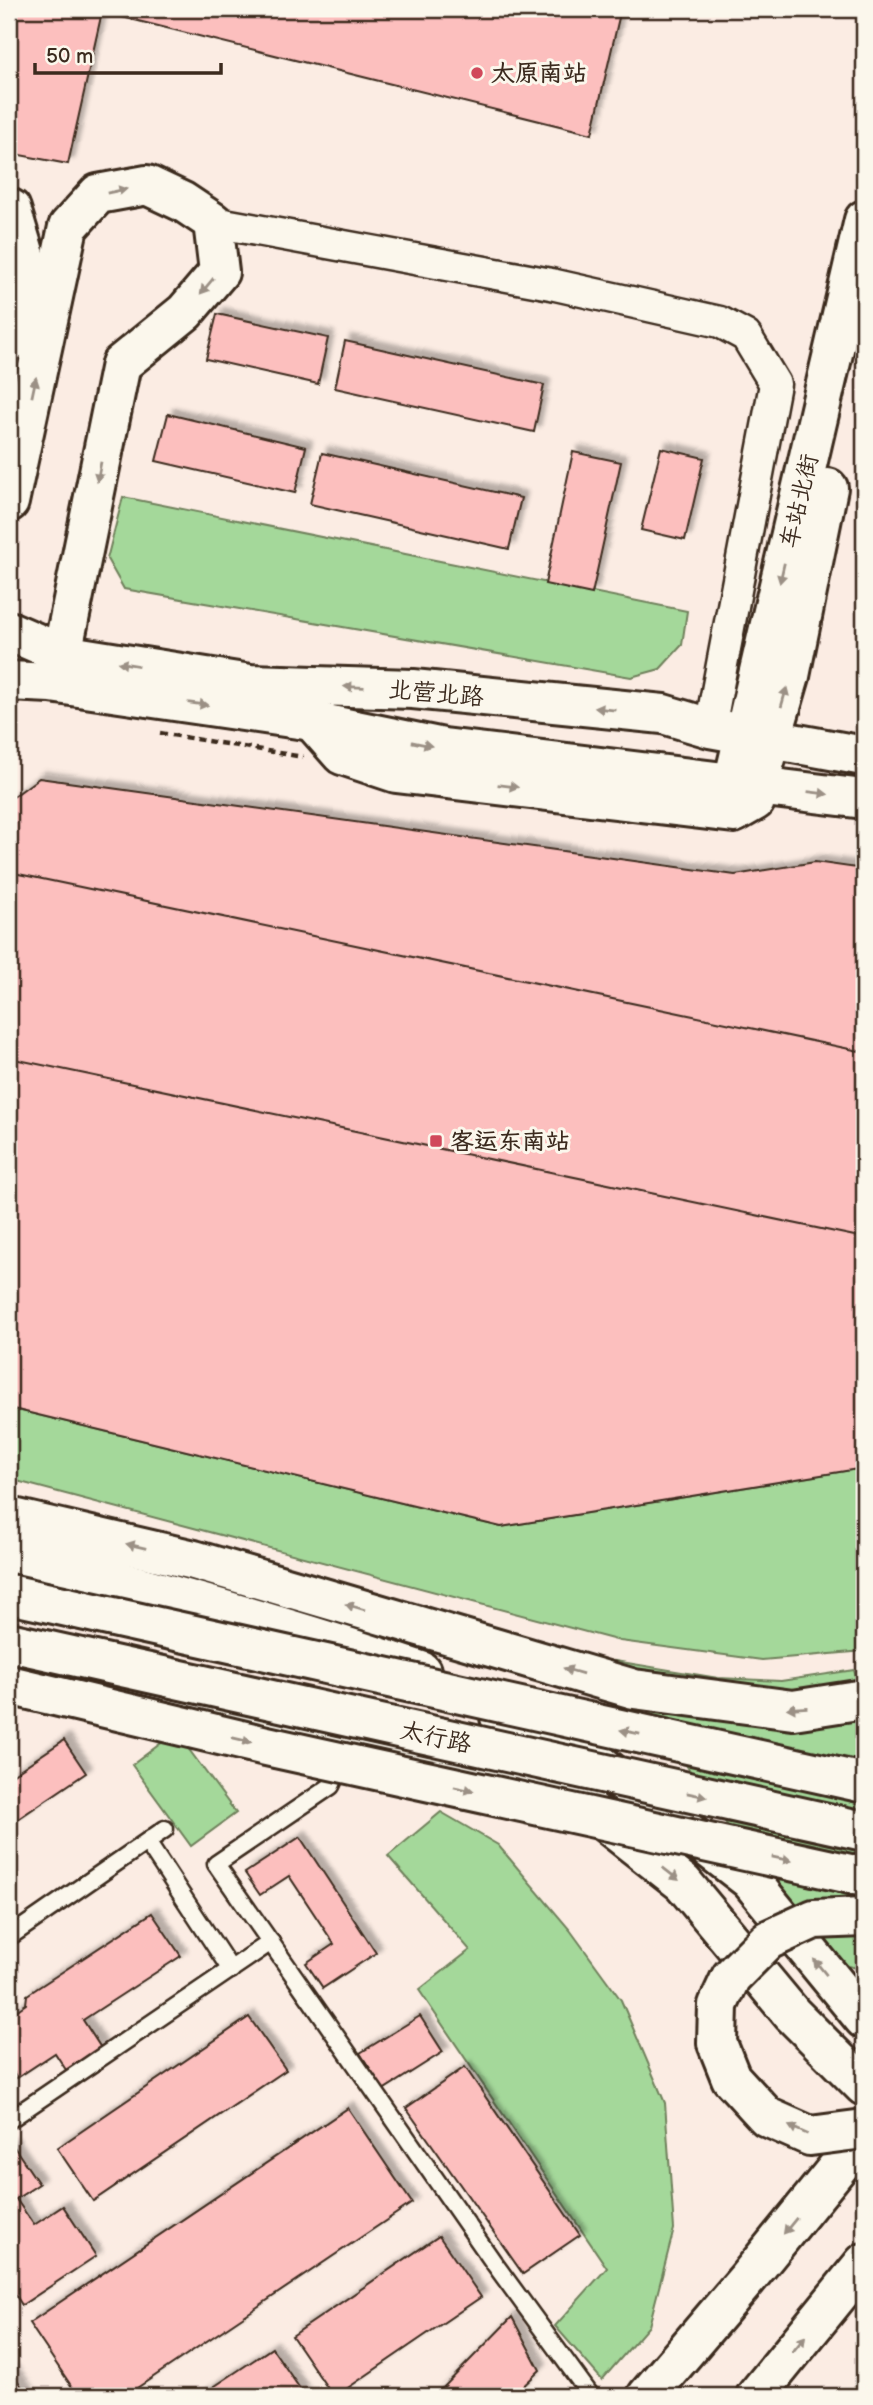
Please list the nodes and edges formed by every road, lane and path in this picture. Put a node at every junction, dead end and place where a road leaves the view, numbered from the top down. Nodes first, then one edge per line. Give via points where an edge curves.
1 (9, 208) edge
2 (864, 220) edge
3 (213, 222) junction
4 (864, 313) edge
5 (9, 341) edge
6 (9, 502) edge
7 (9, 631) edge
8 (62, 654) junction
9 (9, 681) edge
10 (663, 714) junction
11 (312, 721) junction
12 (742, 734) junction
13 (864, 756) edge
14 (657, 774) junction
15 (745, 784) junction
16 (864, 799) edge
17 (9, 1517) edge
18 (9, 1552) edge
19 (9, 1572) edge
20 (9, 1594) edge
21 (9, 1642) edge
22 (9, 1665) edge
23 (9, 1685) edge
24 (864, 1699) edge
25 (548, 1714) junction
26 (352, 1738) junction
27 (864, 1783) edge
28 (165, 1829) dead end
29 (864, 1832) edge
30 (147, 1842) junction
31 (864, 1877) edge
32 (864, 1917) edge
33 (9, 1937) edge
34 (271, 1942) junction
35 (231, 1970) junction
36 (864, 2019) edge
37 (864, 2086) edge
38 (10, 2117) edge
39 (864, 2129) edge
40 (864, 2135) edge
41 (864, 2263) edge
42 (764, 2389) edge
43 (591, 2396) edge
44 (647, 2396) edge

1 - 5 main road via 26,259
2 -> 12 main road, 车站北街
6 -> 3 main road via 68,227 98,194 147,184
3 -> 8 main road via 219,272 185,312 121,364
3 - 12 street via 551,284 720,322 746,336 775,384
12 -> 4 main road via 790,676
7 - 8 main road, 北营北路
10 -> 8 main road, 北营北路 via 413,689 250,684
9 -> 11 main road, 北营北路 via 51,683
10 - 12 main road, 北营北路
10 - 14 main road via 686,730 695,744 686,763
11 -> 14 main road, 北营北路 via 444,748
11 -> 15 main road via 342,755 396,773 734,813 755,800
12 - 13 main road, 北营北路
12 - 15 main road, 车站北街
14 - 15 main road, 北营北路
15 -> 16 main road, 北营北路
24 -> 17 main road via 793,1710 634,1689 194,1560
18 - 25 main road, bridge via 126,1581 348,1647
36 -> 19 main road via 750,1880 567,1739 156,1606
20 - 25 main road, 太行路, bridge
21 -> 29 main road, 太行路, bridge
22 - 26 main road
23 -> 31 main road, bridge
27 -> 25 main road, 太行路, bridge
26 - 34 lane via 331,1787 216,1864
26 -> 37 main road via 460,1756 572,1796 683,1883 792,2014
28 - 30 lane
30 - 33 lane
30 - 35 lane
39 -> 32 main road, bridge via 810,2136 767,2117 732,2078 717,2043 718,2005 731,1977 768,1940 814,1919
34 - 35 lane
34 - 43 lane
35 - 38 lane
40 -> 44 main road
42 -> 41 main road

